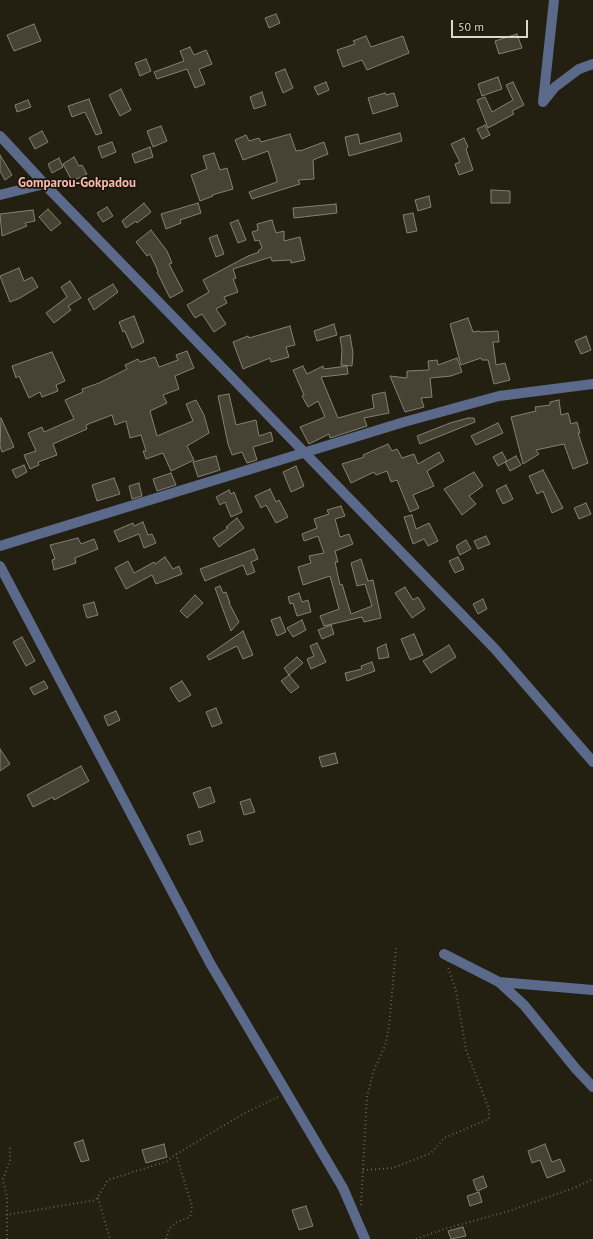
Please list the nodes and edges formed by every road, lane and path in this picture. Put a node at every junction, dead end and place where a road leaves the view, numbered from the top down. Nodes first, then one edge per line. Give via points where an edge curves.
1 (554, 0) edge
2 (593, 64) edge
3 (0, 136) edge
4 (44, 184) junction
5 (0, 195) edge
6 (593, 384) edge
7 (303, 451) junction
8 (0, 546) edge
9 (0, 566) edge
10 (593, 762) edge
11 (396, 948) dead end
12 (444, 954) joint
13 (499, 982) junction
14 (593, 990) edge
15 (593, 1087) edge
16 (287, 1093) junction
17 (10, 1145) dead end
18 (176, 1154) junction
19 (363, 1170) junction
20 (593, 1179) edge
21 (98, 1197) junction
22 (6, 1216) junction
23 (360, 1226) junction
24 (7, 1239) edge
25 (110, 1239) edge
26 (166, 1239) edge
27 (365, 1239) edge
28 (416, 1239) edge

1 - 2 street via 543,102 555,87 579,69
3 - 4 street
4 - 5 street
4 - 7 street
6 - 7 street via 499,396
7 - 8 street
7 - 10 street via 495,649
9 - 16 street via 210,963
11 - 19 path via 385,1046 374,1070 367,1096
12 - 13 street
12 - 19 path via 456,991 466,1050 489,1109 489,1119 449,1136 431,1153 393,1168
13 - 14 street
13 - 15 street via 524,1005
16 - 18 path via 241,1115
16 - 23 street via 343,1188
17 - 22 path via 10,1161 3,1179 6,1191
18 - 21 path via 168,1161 108,1180
18 - 26 path via 192,1206 190,1217 177,1222 169,1229
19 - 23 path
20 - 28 path via 574,1188
21 - 22 path via 96,1200
21 - 25 path
22 - 24 path
23 - 27 street

